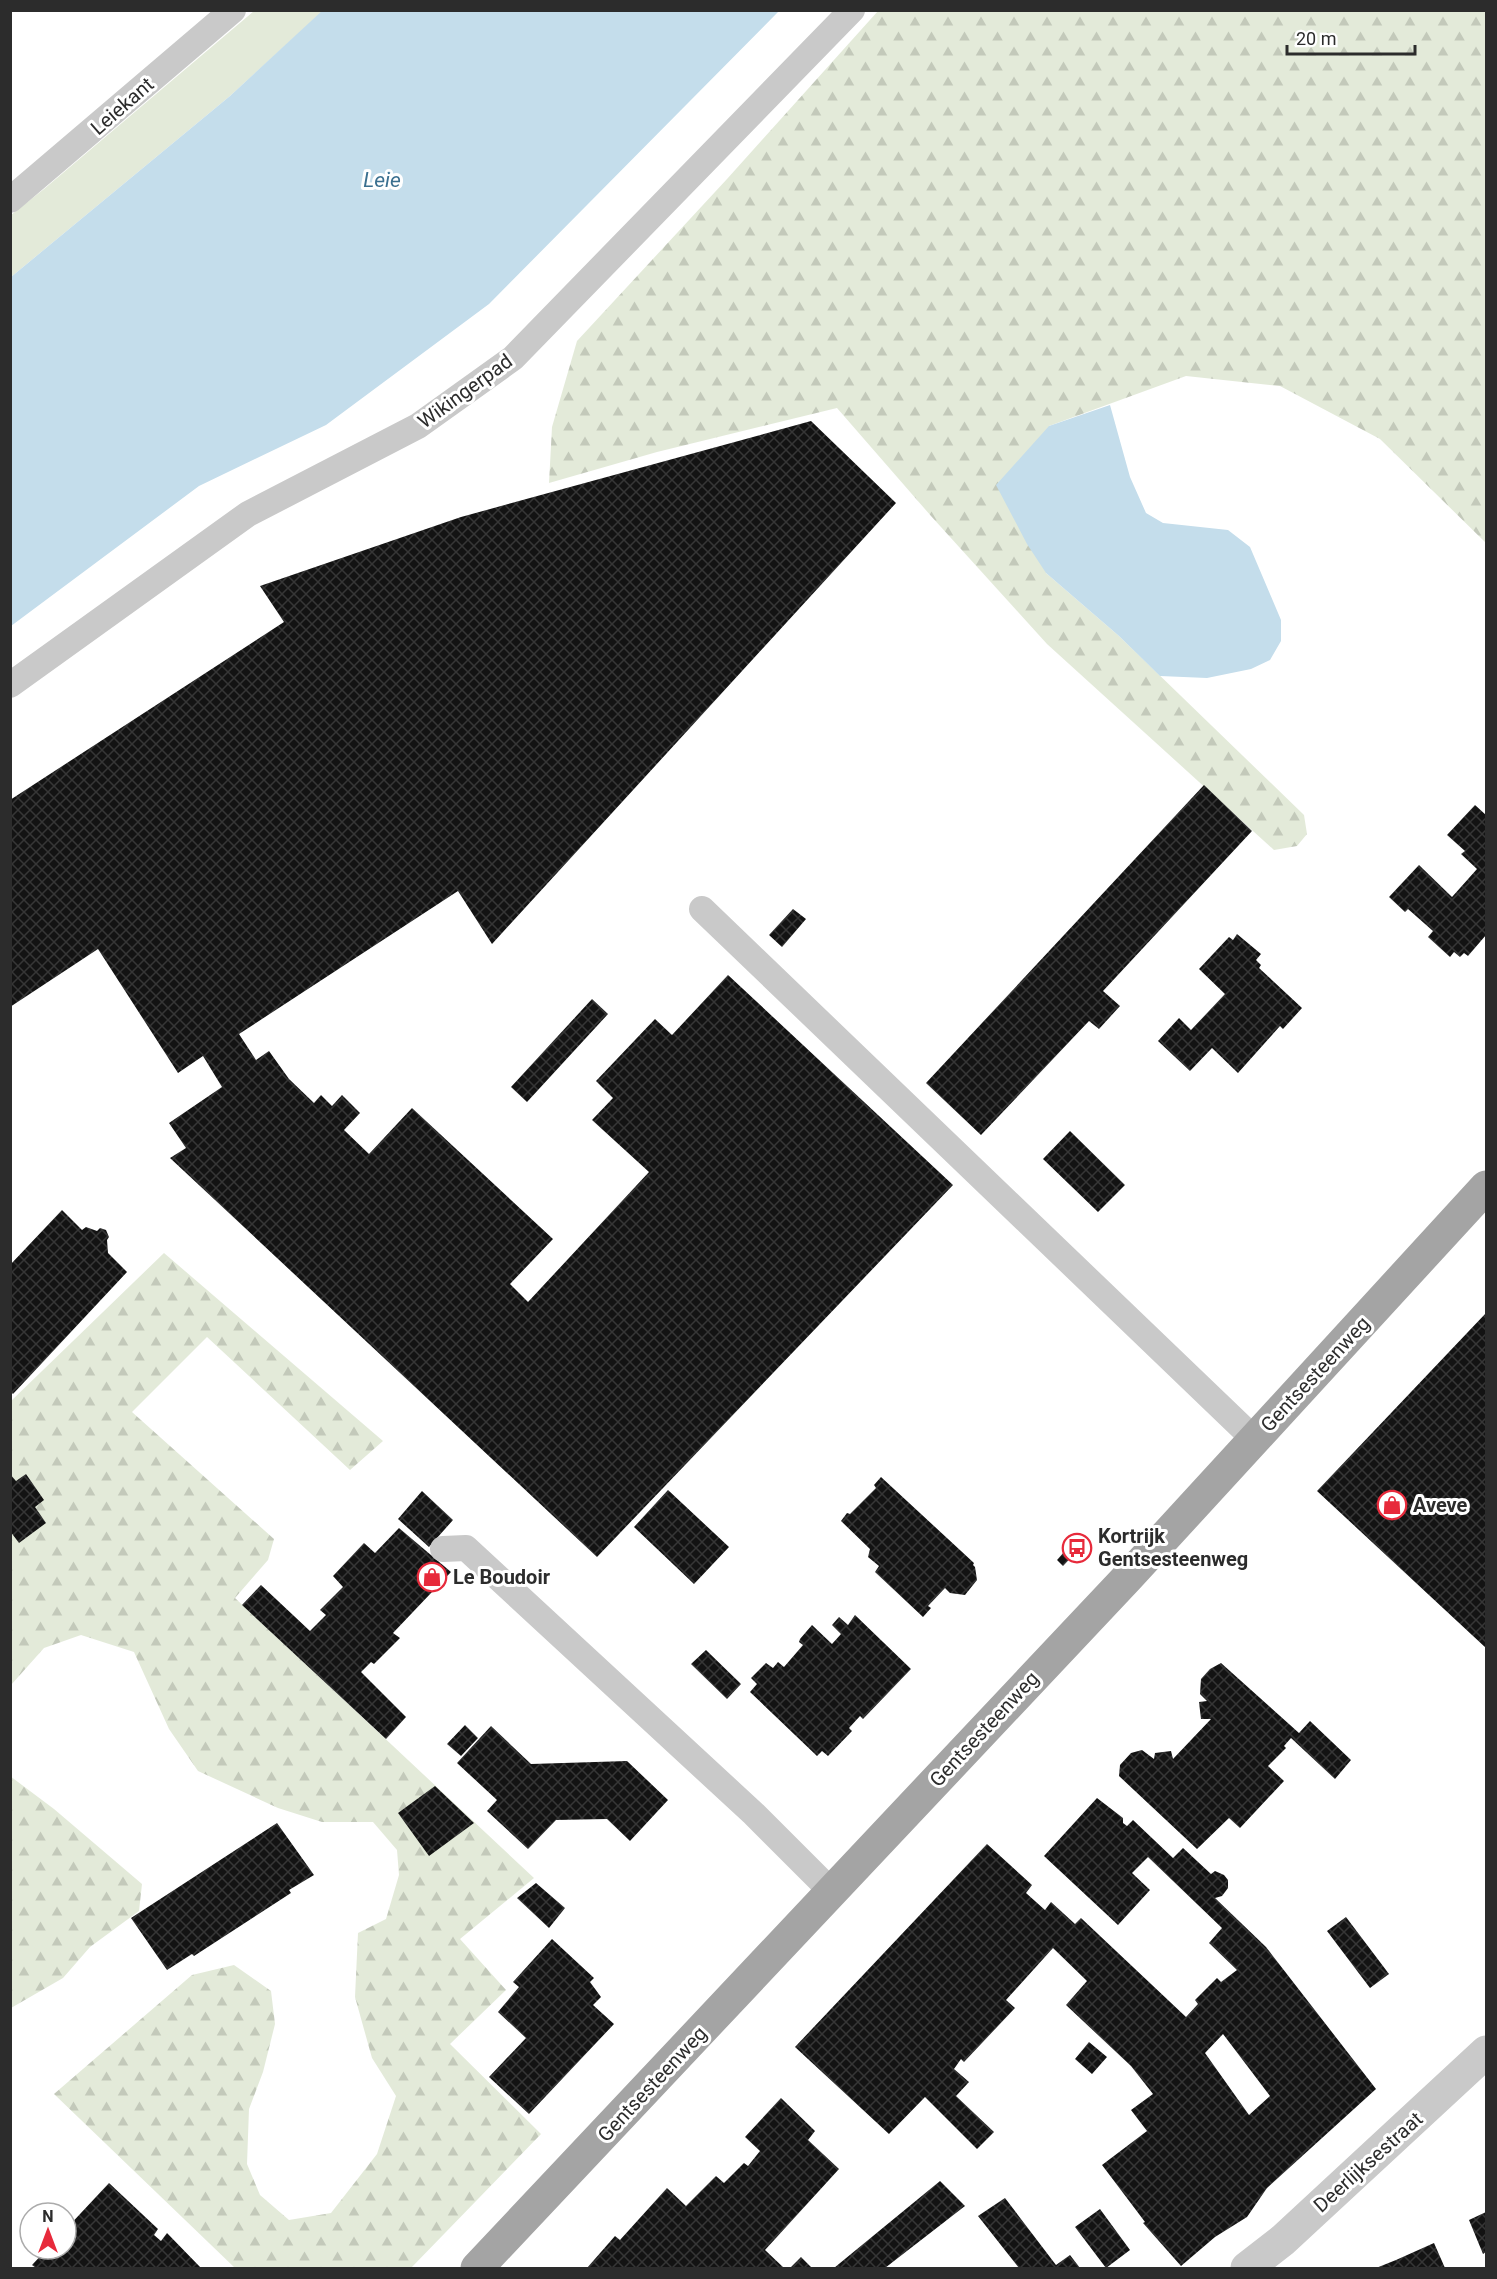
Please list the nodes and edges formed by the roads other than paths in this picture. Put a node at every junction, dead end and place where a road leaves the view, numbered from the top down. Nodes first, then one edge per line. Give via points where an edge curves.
1 (233, 10) edge
2 (852, 10) edge
3 (10, 200) edge
4 (10, 686) edge
5 (702, 909) dead end
6 (1486, 1187) edge
7 (1254, 1439) junction
8 (443, 1549) dead end
9 (831, 1891) junction
10 (1486, 2052) edge
11 (477, 2268) edge
12 (1247, 2268) edge

1 - 3 lane, Leiekant
2 - 4 lane, Wikingerpad via 513,358 418,426 248,514
5 - 7 lane
6 - 7 main road, Gentsesteenweg
7 - 9 main road, Gentsesteenweg
8 - 9 lane via 466,1548 754,1814
9 - 11 main road, Gentsesteenweg
10 - 12 street, Deerlijksestraat via 1283,2240

